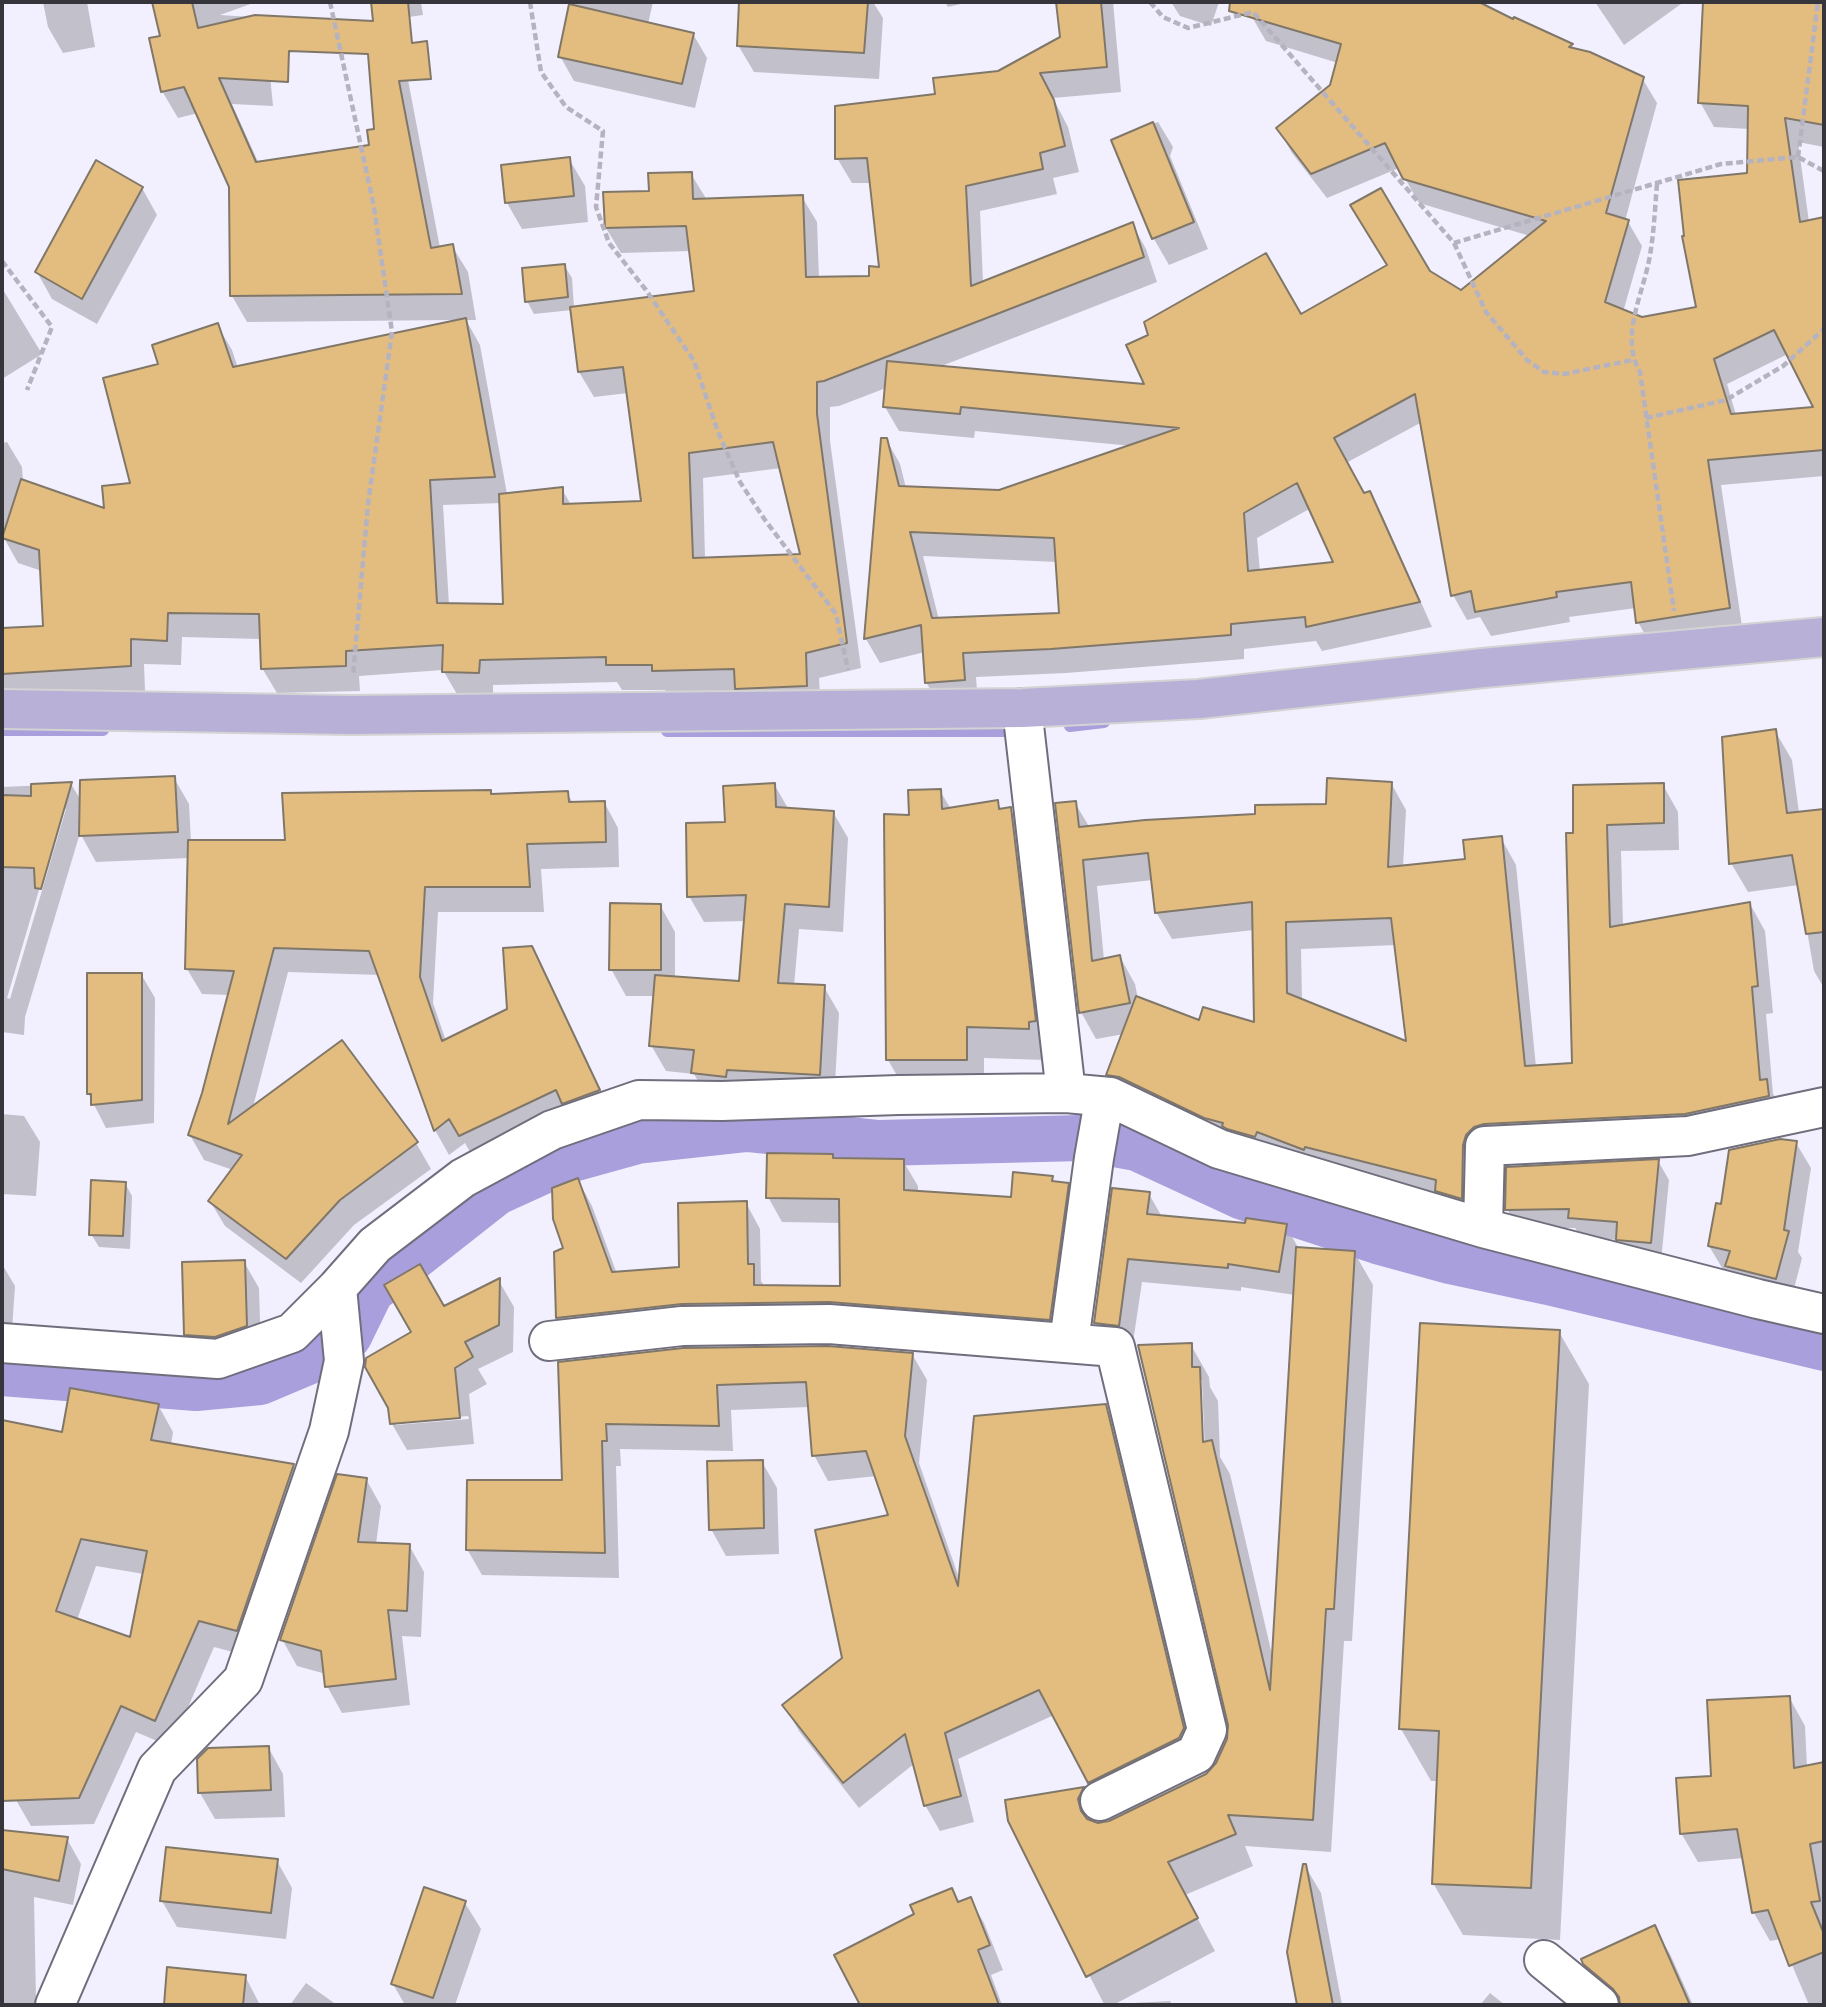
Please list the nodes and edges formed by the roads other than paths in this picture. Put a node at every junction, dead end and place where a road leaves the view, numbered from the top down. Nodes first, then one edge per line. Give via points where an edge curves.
1 (1824, 637) edge
2 (1022, 708) junction
3 (2, 709) edge
4 (1066, 1093) junction
5 (1824, 1107) edge
6 (1105, 1108) junction
7 (1483, 1228) junction
8 (339, 1301) junction
9 (1824, 1314) edge
10 (550, 1341) dead end
11 (2, 1342) edge
12 (1069, 1342) junction
13 (1100, 1801) dead end
14 (1544, 1961) dead end
15 (55, 2005) edge
16 (1599, 2005) edge

1 - 2 main road via 1199,699
2 - 3 main road via 350,715
2 - 4 street
4 - 6 street
4 - 8 street via 639,1100 552,1130 463,1178 375,1245
5 - 7 street via 1688,1136 1485,1146
6 - 7 street via 1219,1149
6 - 12 street
7 - 9 street
8 - 11 street via 292,1333 218,1359
8 - 15 street via 344,1361 329,1431 243,1679 157,1769
10 - 12 street via 682,1326 829,1324
12 - 13 street via 1115,1347 1208,1730 1196,1754
14 - 16 street

